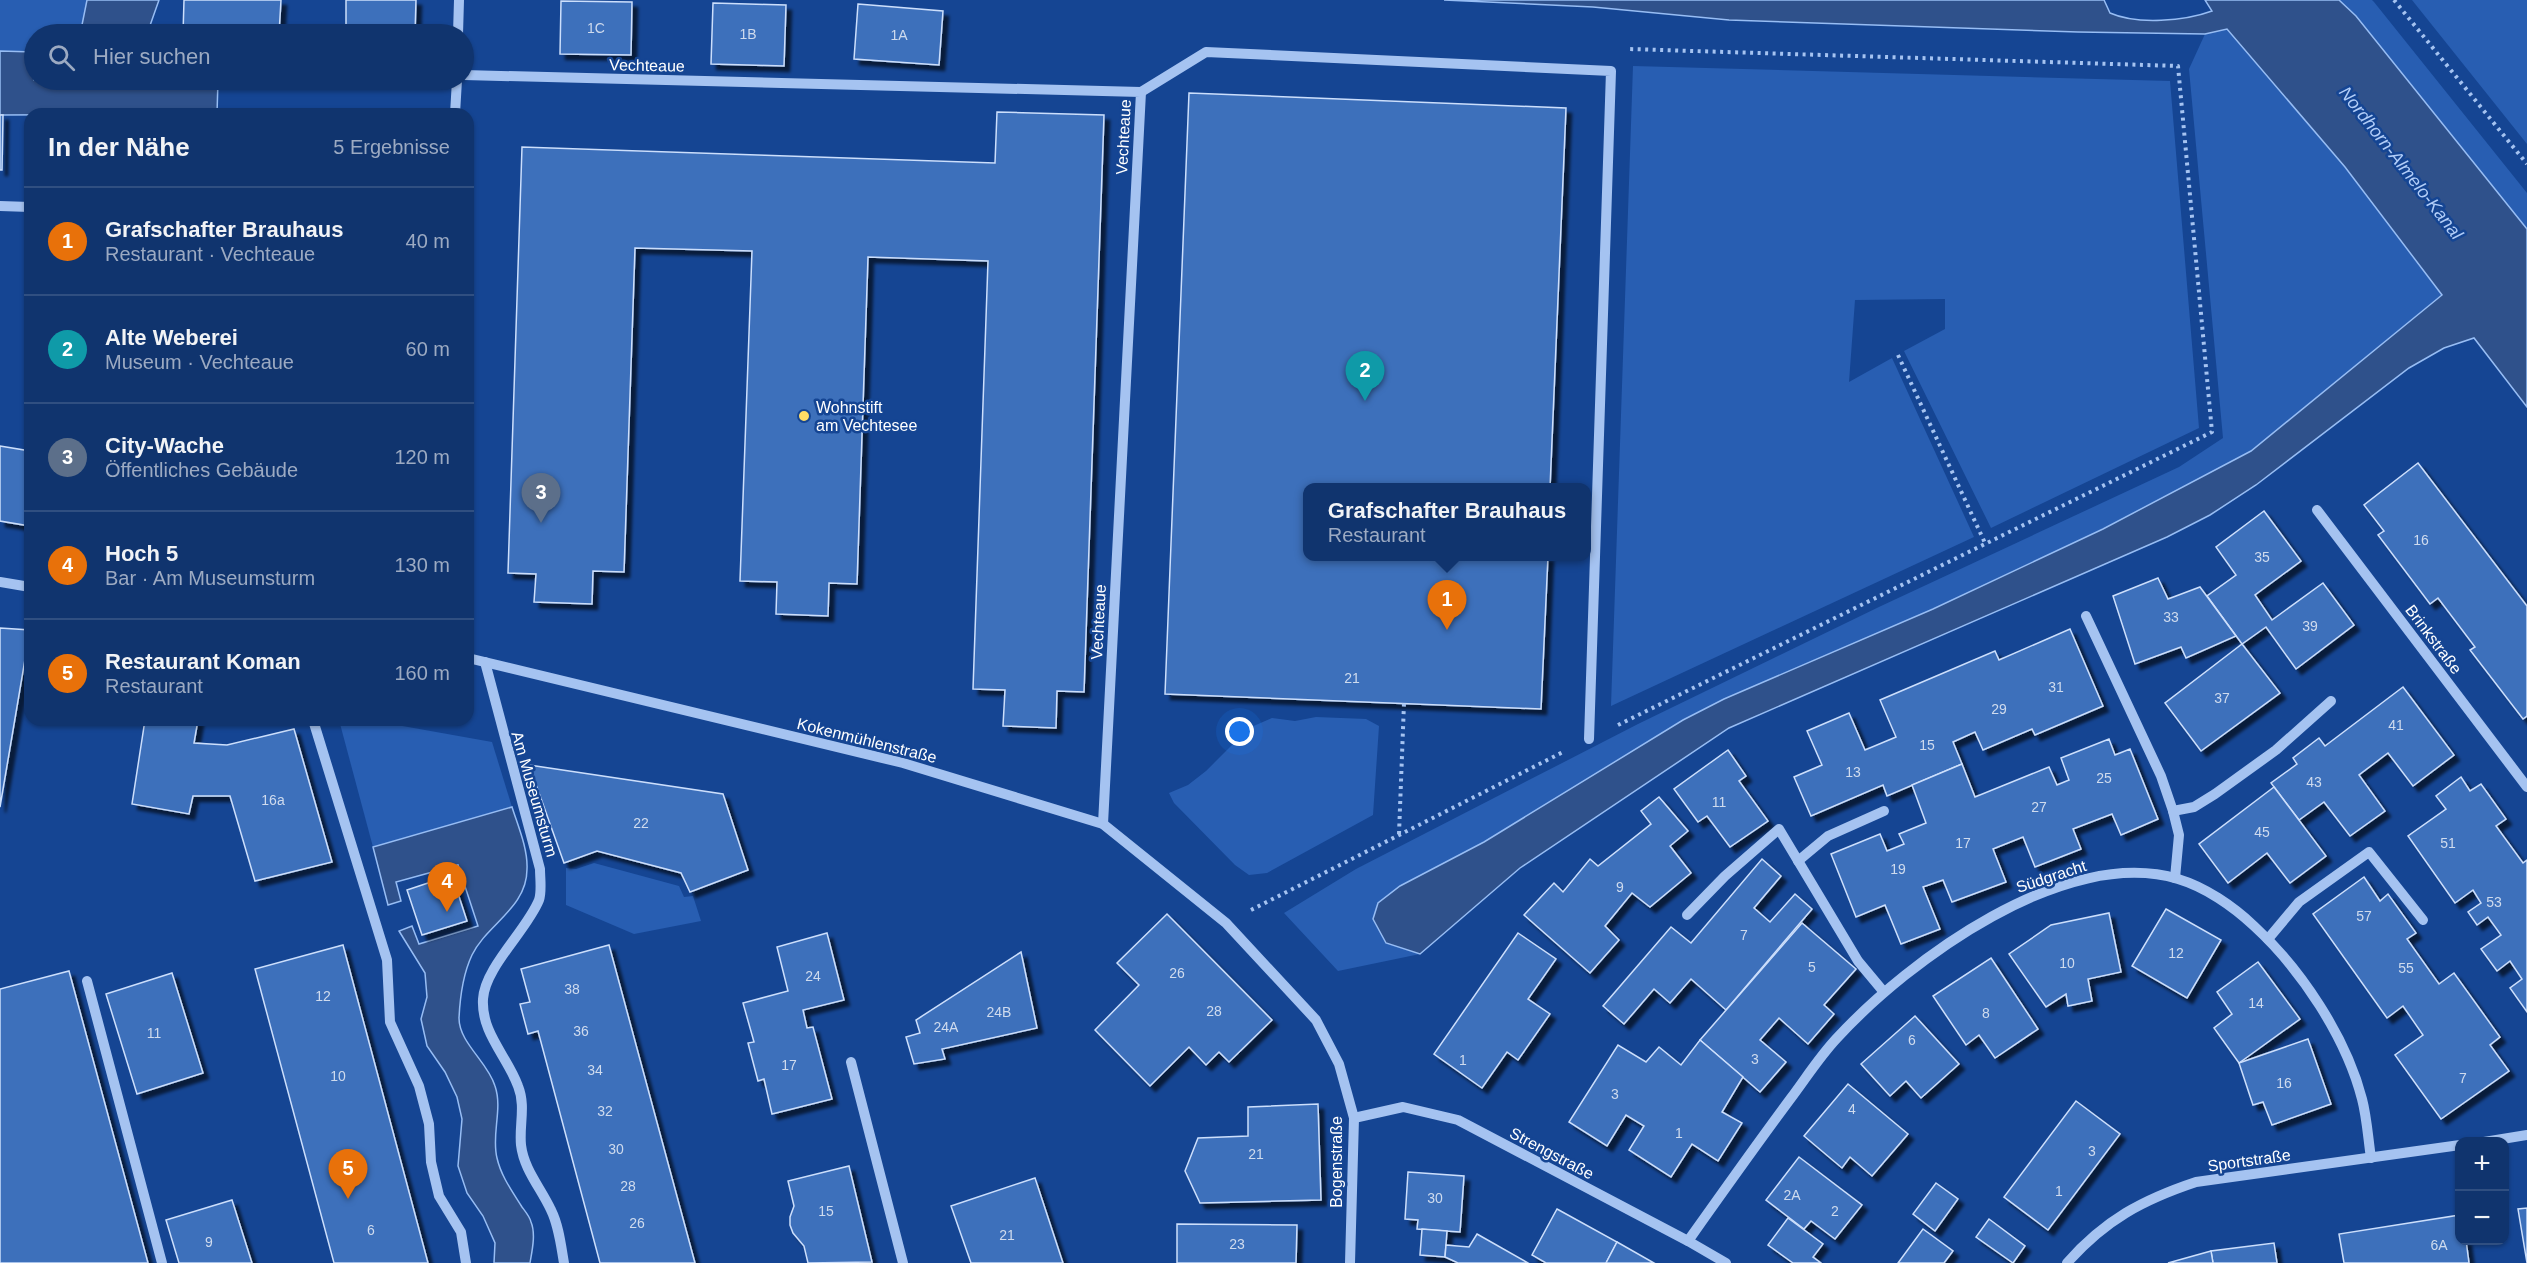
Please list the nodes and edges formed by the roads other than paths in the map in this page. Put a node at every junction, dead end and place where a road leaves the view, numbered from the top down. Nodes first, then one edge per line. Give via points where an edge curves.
1 (459, 0) edge
2 (458, 24) edge
3 (474, 75) edge
4 (456, 90) edge
5 (1140, 92) junction
6 (455, 108) edge
7 (0, 206) edge
8 (24, 207) edge
9 (2317, 510) dead end
10 (0, 582) edge
11 (24, 586) edge
12 (2086, 616) dead end
13 (474, 659) edge
14 (485, 662) junction
15 (2331, 701) dead end
16 (315, 726) edge
17 (1589, 739) dead end
18 (2527, 787) edge
19 (1884, 811) dead end
20 (2173, 811) junction
21 (1103, 824) junction
22 (1798, 861) junction
23 (2175, 878) junction
24 (1687, 915) dead end
25 (2423, 920) dead end
26 (1226, 922) joint
27 (2268, 939) junction
28 (87, 981) dead end
29 (1883, 992) junction
30 (851, 1062) dead end
31 (1354, 1118) junction
32 (2527, 1135) edge
33 (2509, 1138) edge
34 (2455, 1146) edge
35 (2371, 1158) junction
36 (1688, 1241) junction
37 (162, 1263) edge
38 (466, 1263) edge
39 (564, 1263) edge
40 (903, 1263) edge
41 (1350, 1263) edge
42 (1726, 1263) edge
43 (2067, 1263) edge

1 - 2 street
3 - 5 street, Vechteaue
4 - 6 street
5 - 17 street via 1206,52 1611,71
5 - 21 street, Vechteaue
7 - 8 street
9 - 18 street, Brinkstraße
10 - 11 street
12 - 20 street
13 - 14 street, Kokenmühlenstraße
14 - 21 street, Kokenmühlenstraße via 903,763
14 - 39 street, Am Museumsturm via 540,869 540,898 492,976 483,997 484,1019 519,1086 521,1144 530,1174 552,1211
15 - 20 street via 2277,750 2216,794 2194,807
16 - 38 street via 387,960 390,1022 419,1086 429,1124 431,1162 439,1196 461,1232
19 - 22 street via 1828,836
20 - 23 street via 2179,835
21 - 26 street, Kokenmühlenstraße
22 - 24 street via 1779,829
22 - 29 street via 1858,961
23 - 27 street, Südgracht via 2221,900
23 - 29 street, Südgracht via 2136,874 2058,886 2018,902 1956,939
25 - 27 street via 2370,852 2299,902
26 - 31 street, Bogenstraße via 1316,1020 1339,1064
27 - 35 street, Südgracht via 2315,999 2352,1068 2362,1100
28 - 37 street
29 - 36 street, Südgracht via 1835,1040
30 - 40 street
31 - 36 street, Strengstraße via 1403,1107 1458,1120
31 - 41 street, Bogenstraße
32 - 33 street
34 - 35 street, Sportstraße
35 - 43 street, Sportstraße via 2196,1182 2165,1192 2107,1224
36 - 42 street, Strengstraße

